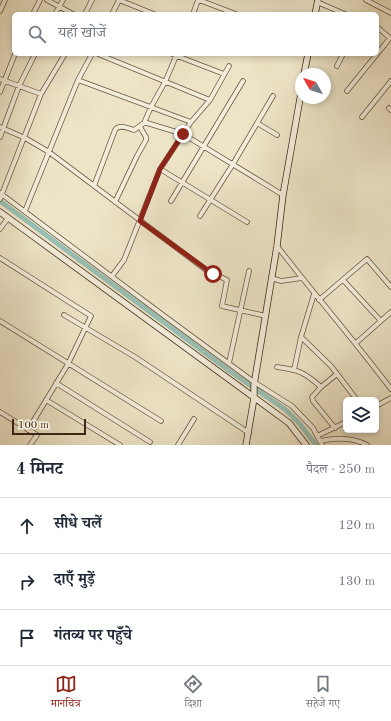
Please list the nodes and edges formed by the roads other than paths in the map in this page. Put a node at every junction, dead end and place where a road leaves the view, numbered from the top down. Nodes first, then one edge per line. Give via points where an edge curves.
1 (5, 0) edge
2 (40, 0) edge
3 (47, 0) edge
4 (63, 0) edge
5 (92, 0) edge
6 (119, 0) edge
7 (198, 0) edge
8 (369, 0) edge
9 (317, 1) edge
10 (59, 6) junction
11 (0, 11) edge
12 (34, 12) edge
13 (56, 12) edge
14 (70, 12) edge
15 (86, 12) edge
16 (113, 12) edge
17 (149, 12) edge
18 (194, 12) edge
19 (231, 12) edge
20 (315, 12) edge
21 (341, 12) edge
22 (391, 13) edge
23 (379, 29) edge
24 (390, 37) edge
25 (379, 51) edge
26 (13, 56) edge
27 (34, 56) edge
28 (64, 56) edge
29 (91, 56) edge
30 (103, 56) edge
31 (175, 56) edge
32 (178, 56) edge
33 (308, 56) edge
34 (342, 56) edge
35 (375, 56) edge
36 (229, 66) dead end
37 (337, 66) dead end
38 (305, 68) edge
39 (224, 74) junction
40 (2, 79) edge
41 (78, 80) junction
42 (243, 81) dead end
43 (391, 81) edge
44 (166, 82) junction
45 (19, 86) junction
46 (347, 91) dead end
47 (0, 92) edge
48 (41, 94) junction
49 (273, 96) dead end
50 (210, 100) junction
51 (299, 104) edge
52 (151, 107) junction
53 (362, 117) dead end
54 (190, 122) junction
55 (144, 123) junction
56 (257, 123) junction
57 (140, 127) junction
58 (2, 128) edge
59 (183, 134) junction
60 (277, 135) dead end
61 (0, 137) edge
62 (25, 138) junction
63 (203, 147) junction
64 (49, 152) junction
65 (233, 164) junction
66 (160, 169) junction
67 (182, 182) junction
68 (94, 186) junction
69 (283, 195) junction
70 (1, 196) edge
71 (211, 199) junction
72 (171, 201) dead end
73 (115, 202) junction
74 (25, 211) junction
75 (0, 212) edge
76 (200, 216) dead end
77 (8, 218) junction
78 (140, 221) junction
79 (247, 222) dead end
80 (0, 229) edge
81 (277, 246) junction
82 (0, 258) edge
83 (249, 271) dead end
84 (112, 276) junction
85 (274, 278) junction
86 (302, 278) junction
87 (343, 280) junction
88 (391, 287) edge
89 (314, 294) junction
90 (319, 300) junction
91 (241, 310) junction
92 (391, 312) edge
93 (64, 315) dead end
94 (266, 316) junction
95 (0, 321) edge
96 (381, 321) junction
97 (85, 327) junction
98 (301, 337) junction
99 (356, 344) junction
100 (229, 363) junction
101 (68, 364) junction
102 (277, 367) dead end
103 (294, 370) junction
104 (337, 374) junction
105 (56, 383) junction
106 (254, 383) junction
107 (321, 387) junction
108 (391, 388) edge
109 (253, 396) junction
110 (355, 397) edge
111 (391, 398) edge
112 (46, 400) junction
113 (379, 404) edge
114 (0, 412) edge
115 (194, 420) dead end
116 (161, 421) dead end
117 (343, 424) edge
118 (335, 428) junction
119 (28, 430) junction
120 (248, 432) junction
121 (317, 436) junction
122 (150, 442) dead end
123 (321, 443) edge
124 (30, 445) edge
125 (120, 445) edge
126 (178, 445) edge
127 (246, 445) edge
128 (306, 445) edge
129 (367, 445) edge

1 - 11 street
2 - 12 street
3 - 10 street
4 - 10 street
5 - 15 street
6 - 16 street
6 - 17 street
7 - 18 street
7 - 19 street
8 - 22 street
9 - 20 street
9 - 21 street
10 - 13 street
10 - 14 street
23 - 24 street
24 - 25 street
26 - 40 street
27 - 45 street
28 - 48 street
29 - 41 street
30 - 44 street
31 - 44 street
32 - 39 street
33 - 38 street
34 - 37 street
35 - 46 street
36 - 39 street
39 - 50 street
40 - 45 street
40 - 47 street
41 - 52 street
41 - 64 street
42 - 63 street
43 - 53 street
44 - 50 street
44 - 52 street
45 - 48 street
45 - 58 street
48 - 62 street
49 - 56 street
50 - 54 street
51 - 69 street
52 - 54 street
52 - 55 street
54 - 59 street
55 - 57 street
55 - 59 street
56 - 60 street
56 - 65 street
57 - 68 street via 134,130 117,127
57 - 73 street via 146,140
58 - 61 street
58 - 62 street
59 - 63 street
59 - 66 street
62 - 64 street
62 - 70 street
63 - 65 street
63 - 67 street
64 - 68 street
64 - 74 street
65 - 69 street
65 - 71 street
66 - 67 street
66 - 78 street
67 - 71 street
67 - 72 street
68 - 73 street
69 - 81 street
70 - 74 street
71 - 76 street
71 - 79 street
73 - 78 street
74 - 84 street
75 - 77 street
77 - 80 street
77 - 109 street
78 - 84 street via 124,260
78 - 91 street via 206,270 226,280 222,306
81 - 85 street
81 - 86 street
82 - 97 street via 91,316
83 - 91 street
84 - 100 street
85 - 86 street via 282,281
85 - 94 street
86 - 89 street
87 - 88 street via 367,259
87 - 90 street
87 - 96 street
89 - 90 street
89 - 98 street
90 - 99 street
91 - 94 street
91 - 100 street
92 - 96 street
93 - 97 street
94 - 106 street
95 - 101 street
96 - 99 street
97 - 101 street
97 - 120 street
98 - 103 street
98 - 104 street
99 - 108 street
100 - 106 street
101 - 105 street
101 - 116 street
102 - 103 street
103 - 107 street via 307,375
104 - 107 street
104 - 110 street
105 - 112 street
105 - 122 street
106 - 109 street
106 - 121 street via 292,406 313,428
107 - 118 street via 312,397 313,401
109 - 120 street
109 - 128 street via 289,424
111 - 113 street
112 - 119 street
112 - 125 street
114 - 119 street
115 - 126 street
117 - 118 street
118 - 121 street
119 - 124 street via 37,435
120 - 127 street
121 - 123 street
123 - 129 street via 331,438 339,438

